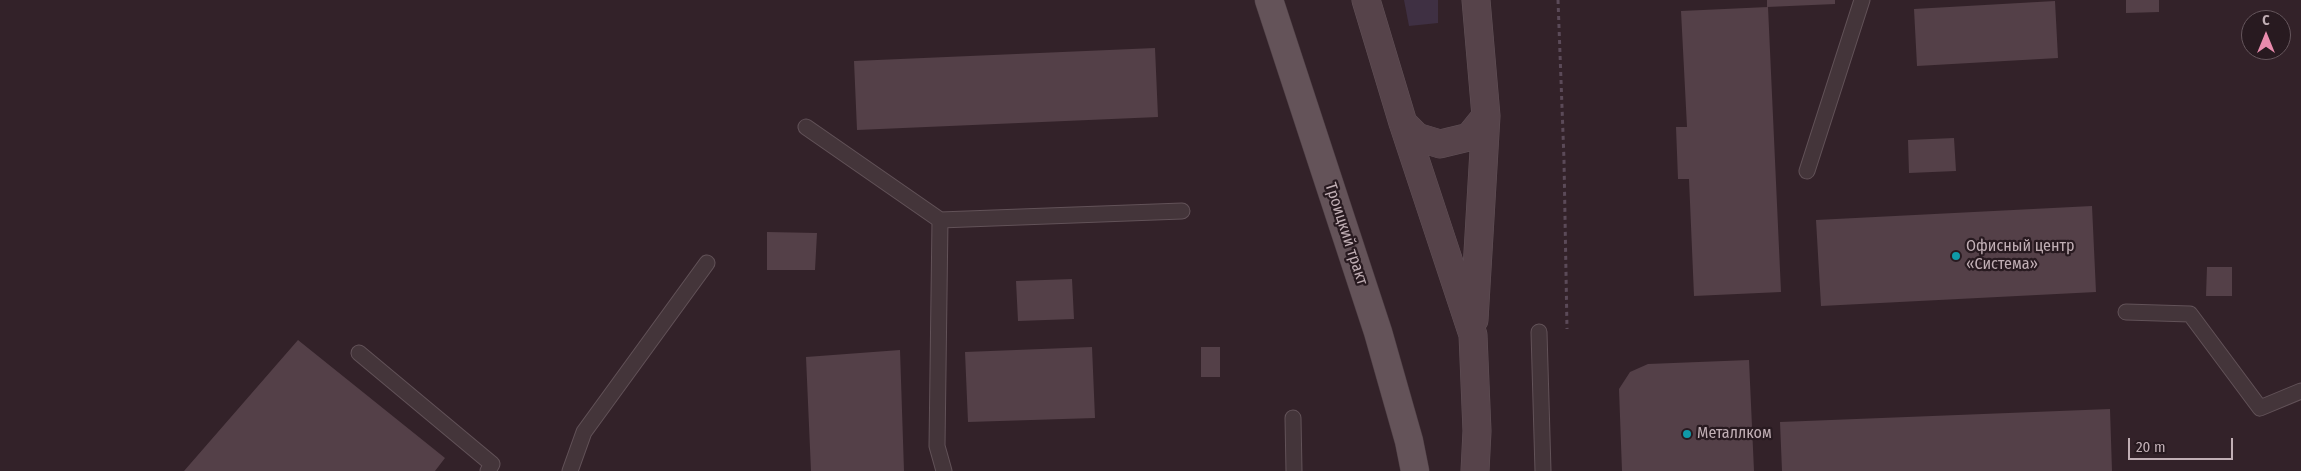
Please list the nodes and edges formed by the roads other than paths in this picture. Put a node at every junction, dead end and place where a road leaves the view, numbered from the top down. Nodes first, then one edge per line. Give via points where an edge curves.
1 (1269, 0) edge
2 (1366, 0) edge
3 (1476, 0) edge
4 (1862, 0) edge
5 (1486, 116) junction
6 (1403, 123) junction
7 (806, 127) dead end
8 (1807, 171) dead end
9 (1182, 211) dead end
10 (940, 220) junction
11 (707, 263) dead end
12 (2126, 312) dead end
13 (1539, 332) dead end
14 (1473, 335) junction
15 (359, 353) dead end
16 (2301, 391) edge
17 (1293, 418) dead end
18 (488, 471) edge
19 (570, 471) edge
20 (944, 471) edge
21 (1294, 471) edge
22 (1415, 471) edge
23 (1474, 471) edge
24 (1544, 471) edge

1 - 22 main road, Троицкий тракт via 1378,332
2 - 6 main road
3 - 5 main road
4 - 8 lane
5 - 6 main road via 1469,137 1440,144 1417,137
5 - 14 main road
6 - 14 main road
7 - 10 lane
9 - 10 lane
10 - 20 lane via 937,446
11 - 19 lane via 584,432
12 - 16 lane via 2190,314 2260,408
13 - 24 lane
14 - 23 main road via 1477,431
15 - 18 lane via 492,464
17 - 21 lane

